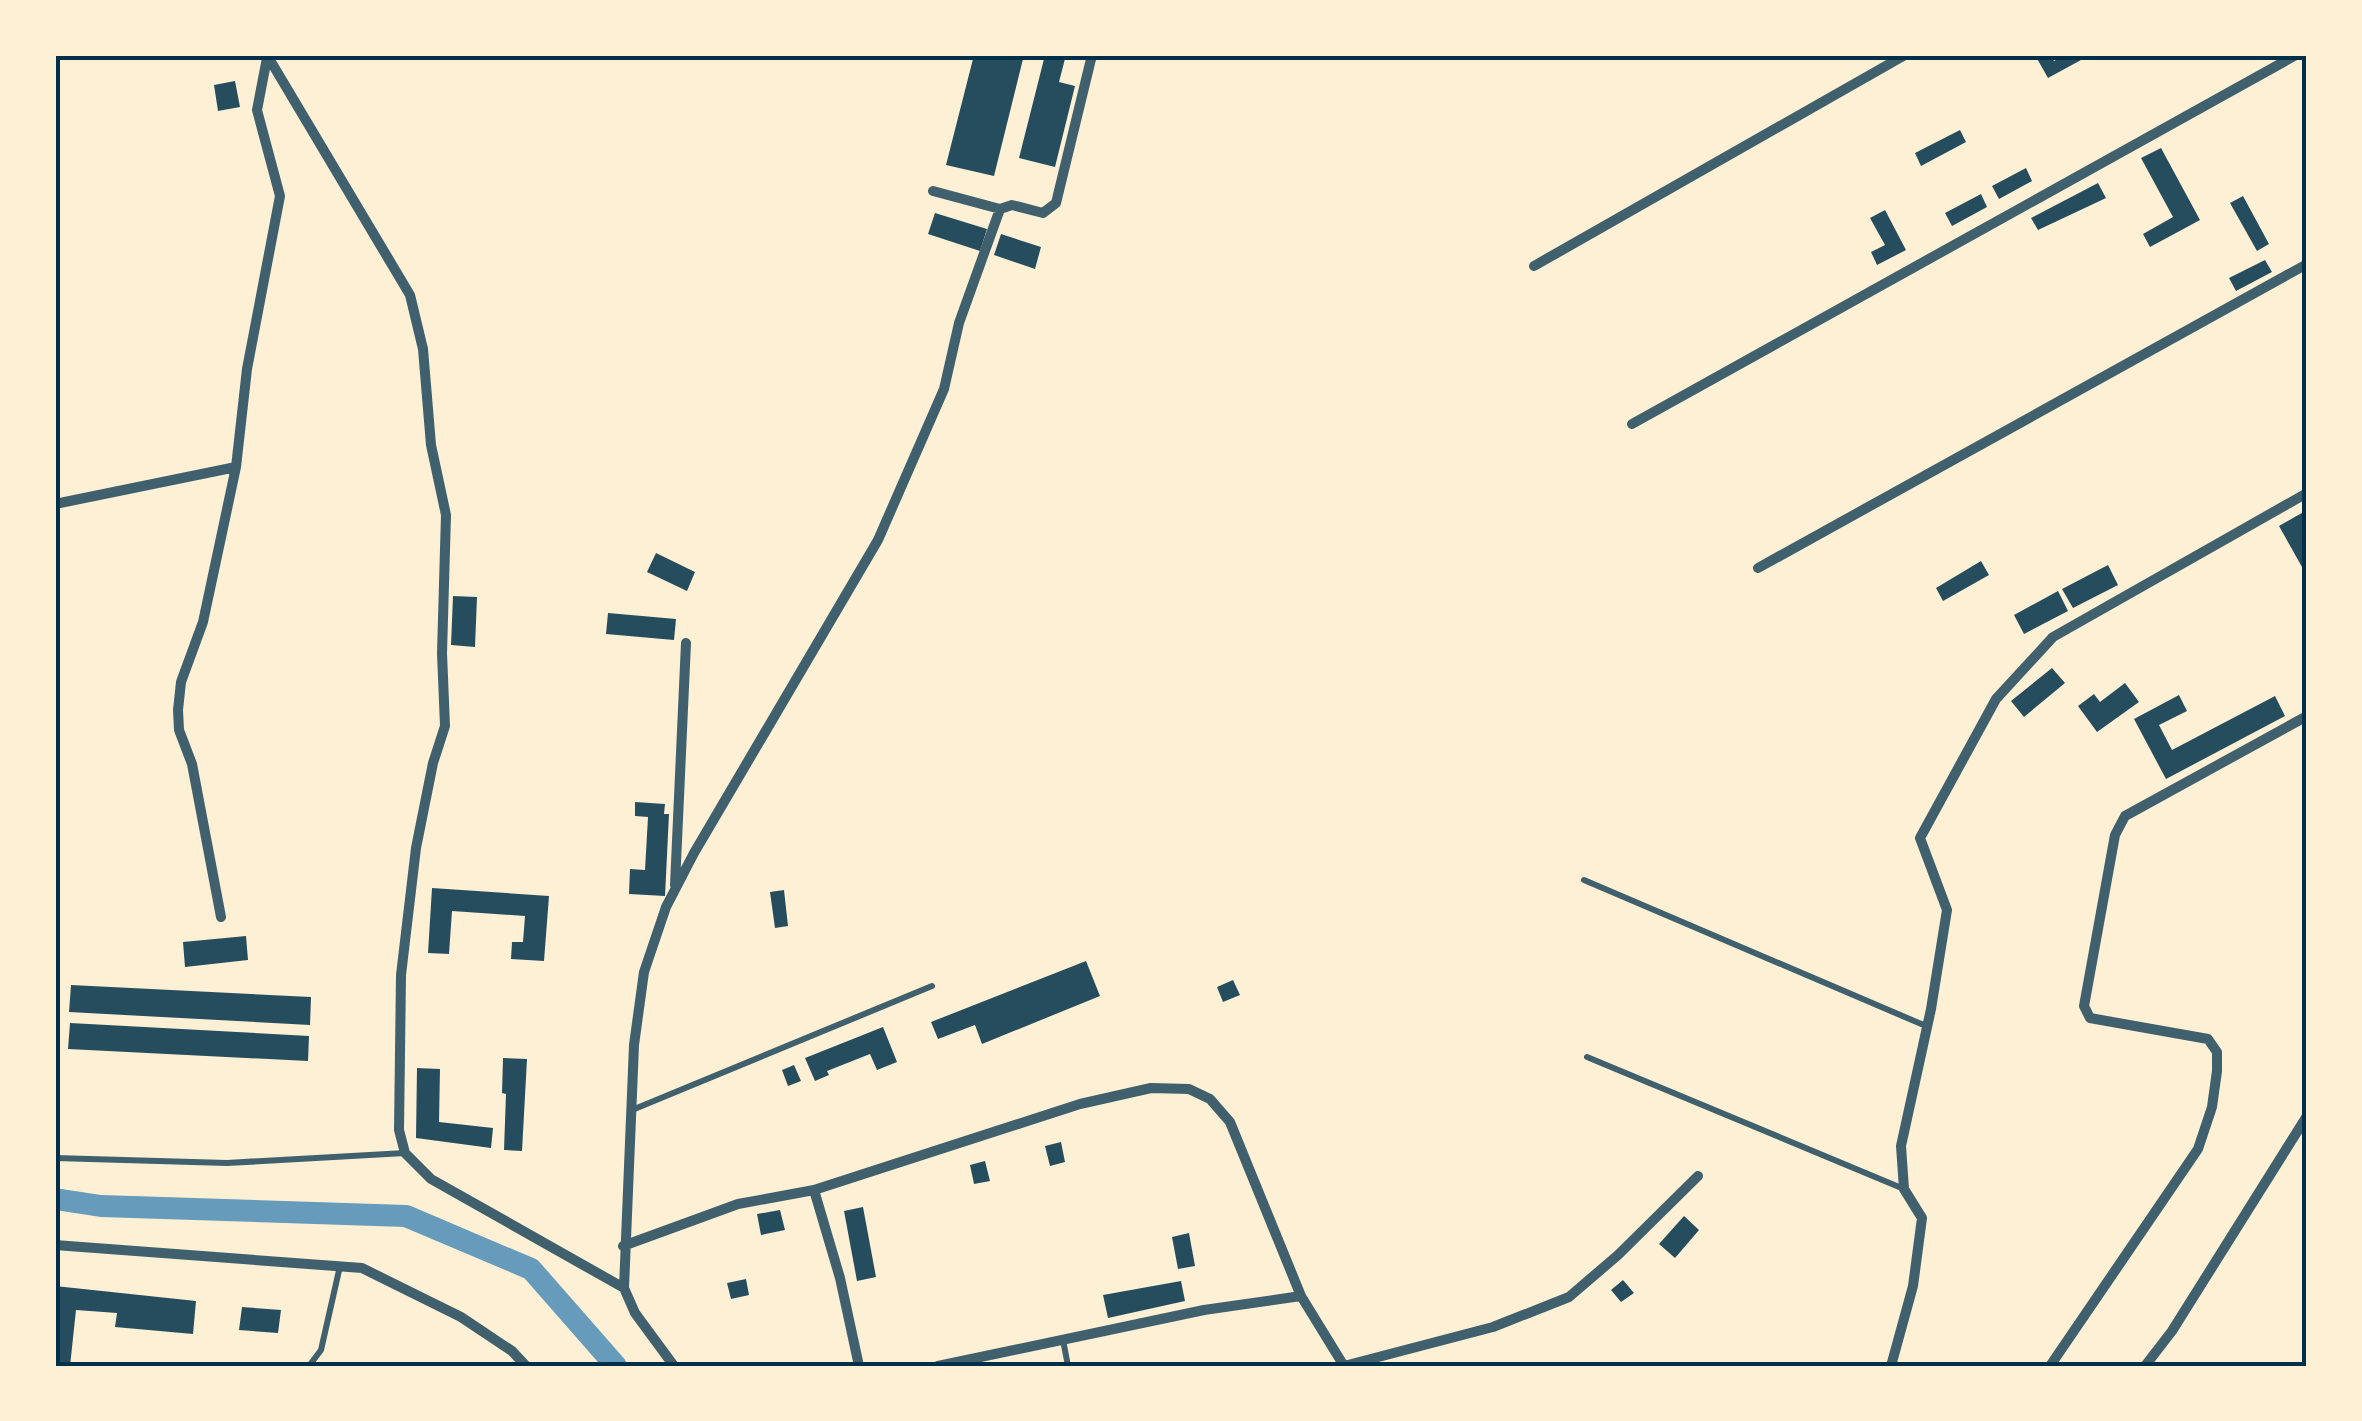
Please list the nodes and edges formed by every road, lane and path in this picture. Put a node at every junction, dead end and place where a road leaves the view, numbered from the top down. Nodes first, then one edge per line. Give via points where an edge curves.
1 (1092, 55) edge
2 (1905, 55) edge
3 (2296, 55) edge
4 (267, 56) edge
5 (932, 191) dead end
6 (1000, 209) junction
7 (2307, 264) edge
8 (1534, 266) dead end
9 (1632, 424) dead end
10 (236, 467) junction
11 (2307, 493) edge
12 (55, 504) edge
13 (1758, 568) dead end
14 (686, 642) dead end
15 (2307, 716) edge
16 (1584, 880) dead end
17 (674, 891) junction
18 (221, 917) dead end
19 (932, 986) dead end
20 (1927, 1026) junction
21 (1587, 1057) dead end
22 (631, 1110) junction
23 (2307, 1116) edge
24 (404, 1153) junction
25 (55, 1158) edge
26 (1698, 1176) dead end
27 (1904, 1188) junction
28 (814, 1190) junction
29 (55, 1244) edge
30 (624, 1246) junction
31 (340, 1266) junction
32 (624, 1288) junction
33 (1301, 1296) junction
34 (1063, 1339) junction
35 (309, 1366) edge
36 (526, 1366) edge
37 (674, 1366) edge
38 (858, 1366) edge
39 (938, 1366) edge
40 (1068, 1366) edge
41 (1891, 1366) edge
42 (2050, 1366) edge
43 (2145, 1366) edge

1 - 6 street via 1056,204 1043,213 1012,204
2 - 8 street
3 - 9 street
4 - 10 street via 257,110 280,196 246,369
4 - 24 street via 410,294 446,515 445,726 416,848 401,974
5 - 6 street
6 - 17 street via 959,323 944,389 878,540
7 - 13 street
10 - 12 street
10 - 18 street via 178,710
11 - 20 street via 2054,637 1996,699 1920,838 1947,910
14 - 17 street
15 - 42 street via 2125,816 2114,834 2084,1006 2090,1018 2208,1038 2217,1071 2198,1148
16 - 20 lane
17 - 22 street via 644,972
19 - 22 lane
20 - 27 street via 1901,1146
21 - 27 lane
22 - 30 street
23 - 43 street
24 - 25 lane via 227,1163
24 - 32 street via 431,1179
26 - 33 street via 1569,1297 1493,1327 1344,1366
27 - 41 street via 1922,1218 1913,1286
28 - 30 street via 738,1204
28 - 33 street via 1080,1104 1151,1088 1189,1089 1210,1099 1230,1122
28 - 38 street
29 - 31 street
30 - 32 street
31 - 35 lane via 321,1350
31 - 36 street via 362,1268 460,1317
32 - 37 street
33 - 34 street
34 - 39 street
34 - 40 lane

